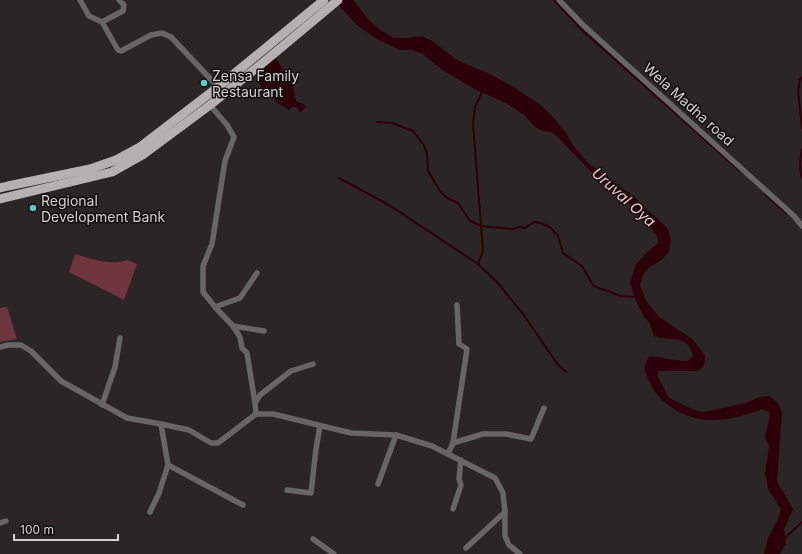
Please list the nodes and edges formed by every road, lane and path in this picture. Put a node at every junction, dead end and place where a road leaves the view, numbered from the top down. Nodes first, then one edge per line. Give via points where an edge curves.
1 (80, 0) edge
2 (119, 0) edge
3 (324, 0) edge
4 (559, 0) edge
5 (336, 2) edge
6 (102, 22) junction
7 (221, 90) junction
8 (210, 105) junction
9 (4, 187) edge
10 (10, 196) junction
11 (0, 199) edge
12 (802, 226) edge
13 (257, 274) dead end
14 (457, 305) dead end
15 (215, 307) junction
16 (233, 326) junction
17 (264, 331) dead end
18 (120, 338) dead end
19 (0, 347) edge
20 (313, 364) dead end
21 (255, 403) junction
22 (102, 405) junction
23 (544, 408) dead end
24 (256, 414) junction
25 (161, 424) junction
26 (320, 426) junction
27 (396, 435) junction
28 (453, 443) junction
29 (448, 454) junction
30 (460, 460) junction
31 (168, 465) junction
32 (378, 484) dead end
33 (287, 490) dead end
34 (243, 505) dead end
35 (453, 509) dead end
36 (150, 512) dead end
37 (505, 512) junction
38 (313, 539) dead end
39 (466, 548) dead end
40 (334, 554) edge
41 (520, 554) edge

1 - 6 street via 89,16
2 - 6 street via 124,5 123,11
3 - 7 highway
4 - 12 street, Wela Madha road
5 - 7 highway via 265,61
6 - 7 street via 121,51 151,35 162,33 171,37
7 - 8 highway
7 - 9 highway via 140,147 116,160 90,169
8 - 10 highway via 144,154 112,172
8 - 15 street via 234,137 225,161 212,244 203,266 203,292
9 - 10 highway
10 - 11 highway
13 - 15 street via 240,298
14 - 28 street via 459,344 467,349
15 - 16 street
16 - 17 street
16 - 21 street via 242,348 247,353
18 - 22 street via 115,367
19 - 22 street via 21,345 31,351 61,381
20 - 21 street via 291,371 260,395
21 - 24 street
22 - 25 street via 127,418
23 - 28 street via 531,439 506,434 483,434
24 - 25 street via 218,443 211,443 189,430
24 - 26 street via 273,414
25 - 31 street
26 - 27 street via 351,433
26 - 33 street via 311,493
27 - 29 street via 432,446
27 - 32 street
28 - 29 street
29 - 30 street
30 - 35 street via 461,485
30 - 37 street via 495,478 503,493
31 - 34 street
31 - 36 street
37 - 39 street
37 - 41 street via 505,536 509,545
38 - 40 street

